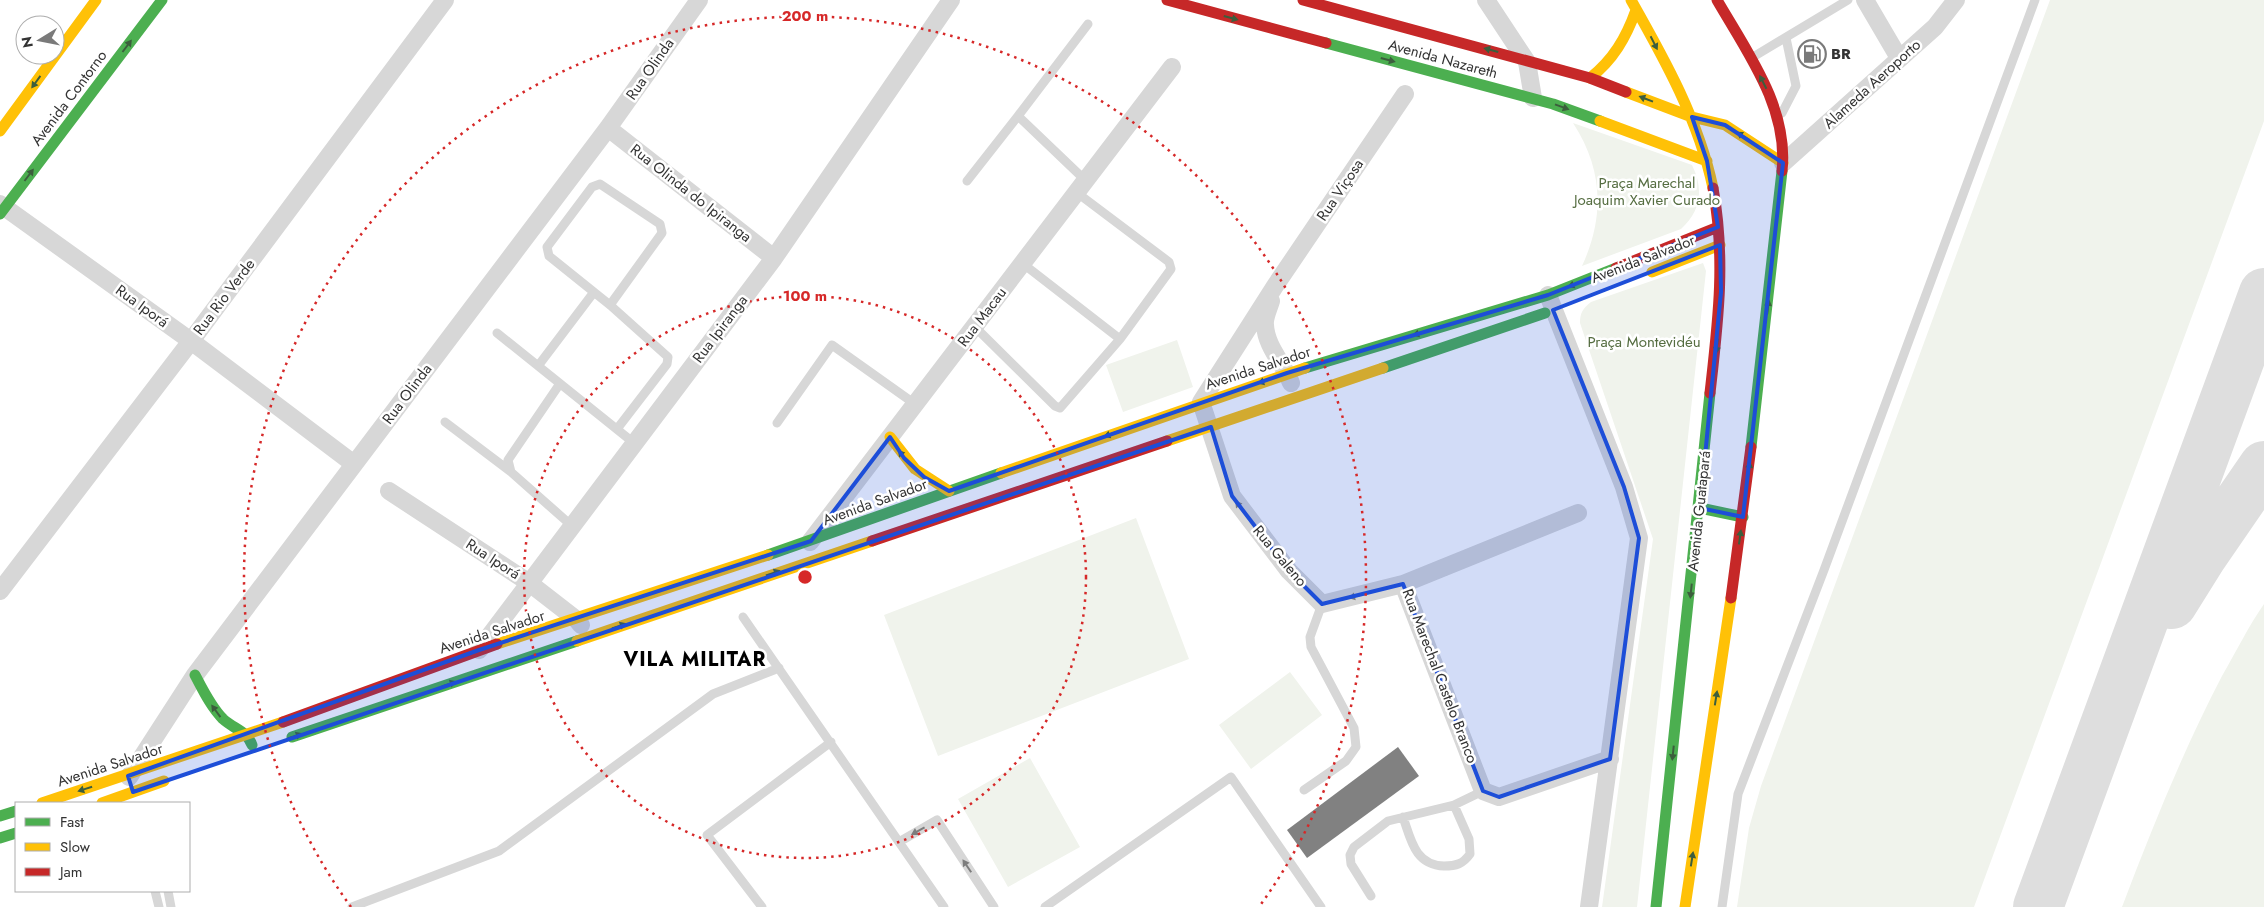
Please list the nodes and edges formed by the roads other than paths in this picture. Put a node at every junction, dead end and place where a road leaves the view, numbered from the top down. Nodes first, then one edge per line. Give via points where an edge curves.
1 (96, 0) edge
2 (162, 0) edge
3 (445, 0) edge
4 (699, 0) edge
5 (951, 0) edge
6 (1167, 0) edge
7 (1303, 0) edge
8 (1486, 0) edge
9 (1717, 0) edge
10 (1848, 0) edge
11 (1865, 0) edge
12 (1956, 0) edge
13 (2035, 0) edge
14 (1634, 5) edge
15 (1217, 6) edge
16 (1088, 24) dead end
17 (1786, 38) junction
18 (1750, 58) junction
19 (1899, 58) junction
20 (1527, 62) junction
21 (1172, 67) dead end
22 (1590, 78) junction
23 (1796, 86) junction
24 (1405, 94) dead end
25 (1533, 98) junction
26 (1771, 101) junction
27 (1018, 116) junction
28 (1692, 117) junction
29 (1778, 120) junction
30 (608, 128) junction
31 (0, 131) edge
32 (1706, 161) junction
33 (1784, 163) junction
34 (967, 181) dead end
35 (1081, 186) junction
36 (2, 208) edge
37 (1718, 227) junction
38 (1720, 245) junction
39 (774, 258) junction
40 (1022, 263) junction
41 (1636, 278) dead end
42 (1275, 286) junction
43 (594, 292) junction
44 (610, 304) junction
45 (1554, 304) junction
46 (974, 326) junction
47 (497, 333) dead end
48 (1120, 339) junction
49 (190, 341) junction
50 (538, 366) junction
51 (1287, 373) junction
52 (559, 385) junction
53 (1295, 396) junction
54 (1201, 402) junction
55 (915, 404) junction
56 (445, 422) dead end
57 (777, 423) dead end
58 (1211, 427) junction
59 (618, 429) junction
60 (890, 437) junction
61 (634, 443) junction
62 (354, 464) junction
63 (511, 472) junction
64 (389, 491) dead end
65 (950, 491) junction
66 (1700, 508) junction
67 (1578, 513) dead end
68 (1743, 517) junction
69 (572, 526) junction
70 (811, 540) junction
71 (792, 567) junction
72 (528, 582) junction
73 (1403, 584) junction
74 (0, 591) edge
75 (1322, 604) junction
76 (743, 617) dead end
77 (577, 620) junction
78 (588, 637) junction
79 (479, 650) junction
80 (779, 668) junction
81 (196, 675) junction
82 (248, 735) junction
83 (282, 740) dead end
84 (831, 742) junction
85 (254, 750) dead end
86 (1610, 759) junction
87 (180, 776) dead end
88 (133, 790) edge
89 (1304, 790) dead end
90 (1483, 791) junction
91 (49, 802) edge
92 (104, 802) edge
93 (1454, 805) junction
94 (15, 811) edge
95 (0, 816) edge
96 (1404, 817) junction
97 (15, 833) edge
98 (0, 838) edge
99 (899, 842) junction
100 (155, 892) edge
101 (168, 892) edge
102 (1371, 896) dead end
103 (159, 907) edge
104 (171, 907) edge
105 (352, 907) edge
106 (762, 907) edge
107 (944, 907) edge
108 (994, 907) edge
109 (1045, 907) edge
110 (1321, 907) edge
111 (1589, 907) edge
112 (1656, 907) edge
113 (1685, 907) edge
114 (1722, 907) edge

1 -> 31 main road
36 -> 2 main road, Avenida Contorno
3 - 49 street, Rua Rio Verde
4 - 30 street, Rua Olinda
5 - 39 street, Rua Ipiranga
6 - 15 main road, Avenida Nazareth
20 -> 7 main road, Avenida Nazareth via 1436,40
8 - 20 street
9 - 18 main road
10 - 17 lane
11 - 19 street
12 - 19 street, Alameda Aeroporto via 1935,28
13 - 114 lane via 1828,561 1738,794
14 - 22 main road via 1629,31 1620,48 1605,67
14 -> 28 main road, Avenida Guatapará
15 -> 25 main road, Avenida Nazareth
16 - 27 lane
17 - 18 lane
17 - 23 lane
26 -> 18 main road
19 - 33 street, Alameda Aeroporto
20 - 22 main road, Avenida Nazareth
20 - 25 street
21 - 35 street, Rua Macau
28 -> 22 main road, Avenida Nazareth
23 - 26 lane
23 - 29 lane
24 - 42 street, Rua Viçosa
25 -> 32 main road, Avenida Nazareth
26 - 29 main road
27 - 34 lane
27 - 35 lane
28 - 32 main road, Avenida Guatapará
33 -> 28 main road, Avenida Nazareth via 1725,125
29 - 33 main road
30 - 39 street, Rua Olinda do Ipiranga
30 - 62 street, Rua Olinda
32 - 37 main road, Avenida Guatapará
68 -> 33 main road
35 - 40 street, Rua Macau
35 - 48 lane via 1169,262 1171,269
36 - 49 street, Rua Iporá
37 - 38 main road, Avenida Guatapará
37 -> 45 main road, Avenida Salvador
38 - 41 main road, Avenida Salvador
38 -> 66 main road, Avenida Guatapará via 1721,300
39 - 61 street, Rua Ipiranga
40 - 46 street, Rua Macau
40 - 48 lane
42 - 51 street, Rua Viçosa via 1265,324 1271,348
42 - 54 street, Rua Viçosa
43 - 44 lane
43 - 44 lane via 549,256 547,247 592,187 600,184 660,224 662,234
43 - 50 lane
44 - 59 lane via 668,357 668,364
45 -> 51 main road, Avenida Salvador
45 - 53 main road, Avenida Salvador
45 - 86 street via 1624,487 1639,538
46 - 48 lane via 1060,408
46 - 55 street, Rua Macau
47 - 50 lane
49 - 62 street, Rua Iporá
49 - 74 street, Rua Rio Verde
50 - 52 lane
51 - 53 street, Rua Viçosa
51 -> 54 main road, Avenida Salvador
52 - 59 lane
52 - 63 lane via 508,460
53 - 58 main road, Avenida Salvador
54 - 58 street, Rua Galeno
54 -> 65 main road, Avenida Salvador
55 - 57 lane via 832,345
55 - 60 street, Rua Macau
56 - 63 lane
58 - 71 main road, Avenida Salvador
75 -> 58 street, Rua Galeno via 1289,571 1232,496
59 - 61 lane
65 -> 60 main road via 912,468
60 - 70 street, Rua Macau
61 - 69 street, Rua Ipiranga
62 - 81 street, Rua Olinda
63 - 69 lane
64 - 72 street, Rua Iporá
65 - 70 main road, Avenida Salvador
66 - 68 main road
66 -> 112 main road, Avenida Guatapará
67 - 73 street, Rua Marechal Castelo Branco
113 -> 68 main road
69 - 72 street, Rua Ipiranga
70 - 71 street, Rua Macau
70 - 77 main road, Avenida Salvador
78 -> 71 main road, Avenida Salvador
72 - 77 street, Rua Iporá
72 - 79 street, Rua Ipiranga
73 -> 75 street
73 - 90 street, Rua Marechal Castelo Branco
75 - 89 lane via 1310,637 1311,647 1354,728 1356,747 1346,760
76 - 80 lane
77 - 78 street, Rua Iporá
77 - 79 main road, Avenida Salvador
83 -> 78 main road, Avenida Salvador
79 - 82 main road, Avenida Salvador
80 - 84 lane
80 - 105 lane via 713,694 499,851
82 -> 81 main road via 229,726 220,716
81 - 88 street, Rua Olinda
82 - 85 main road
82 - 88 main road, Avenida Salvador
84 - 99 lane
84 - 106 lane via 707,835
86 - 90 street via 1499,797
86 - 111 street
87 - 88 main road, Avenida Salvador
88 -> 91 main road, Avenida Salvador
88 - 92 main road, Avenida Salvador
90 - 93 lane
93 - 96 lane
93 - 96 lane via 1470,839 1470,854 1463,863 1431,866 1422,860
94 - 95 main road
96 - 102 lane via 1388,821 1354,847 1350,855 1351,864
97 - 98 main road
99 - 107 lane
108 -> 99 lane via 936,820
100 - 103 lane
101 - 104 lane
109 - 110 lane via 1231,777

